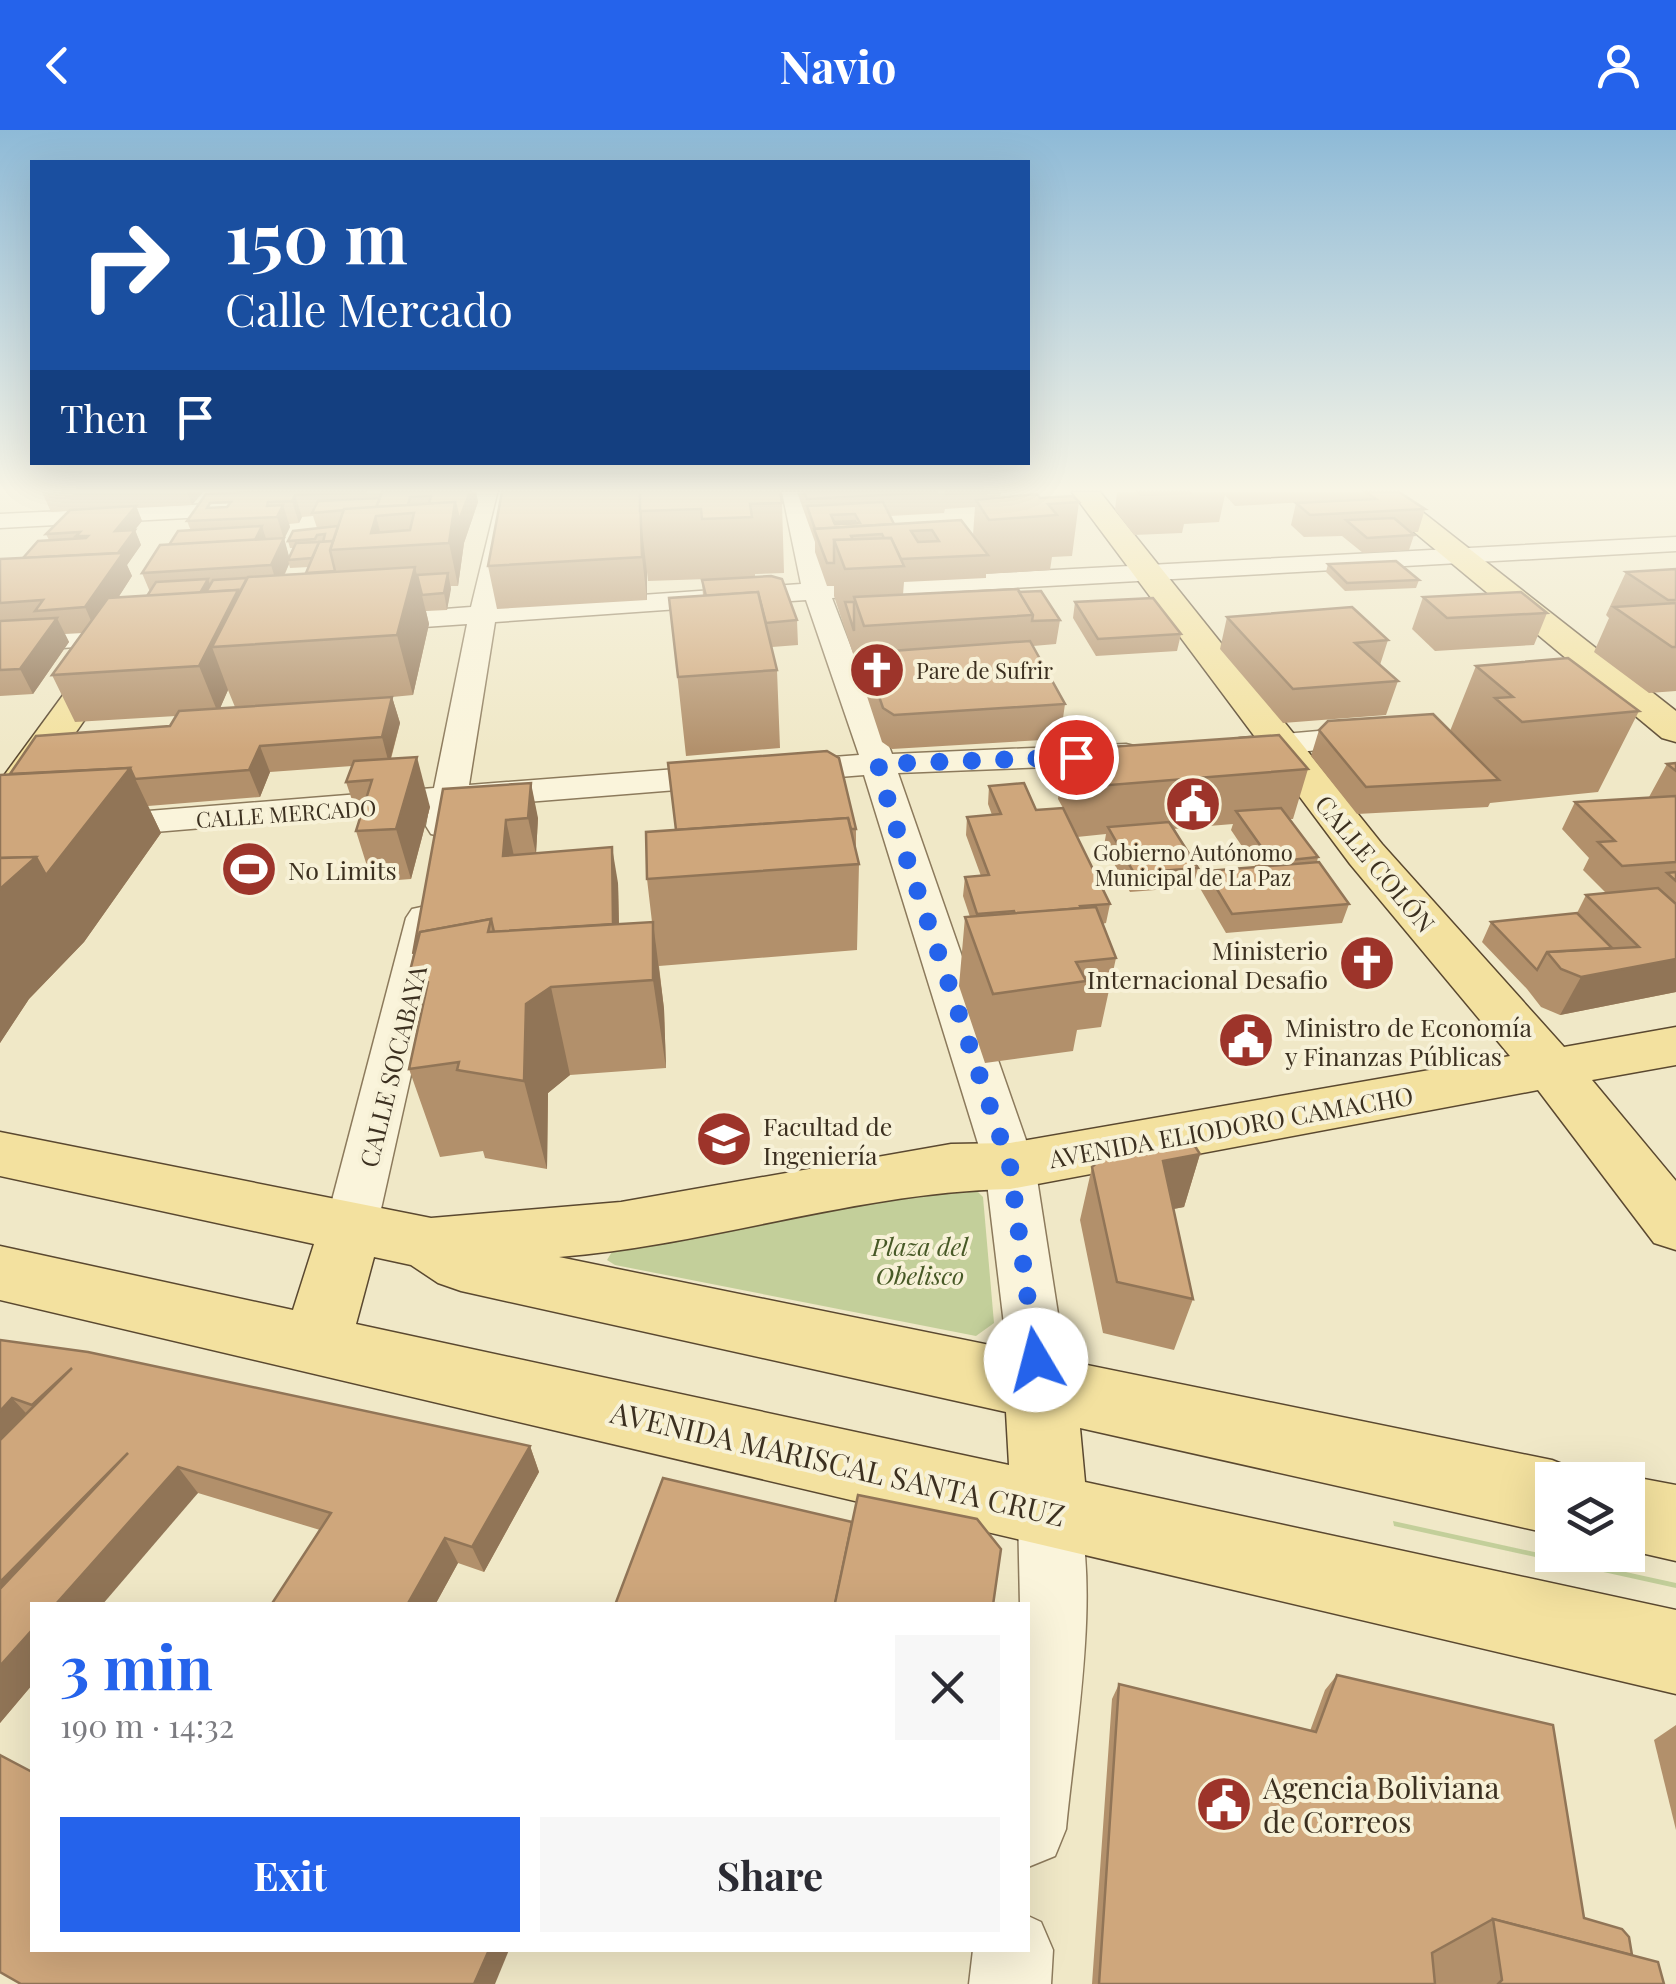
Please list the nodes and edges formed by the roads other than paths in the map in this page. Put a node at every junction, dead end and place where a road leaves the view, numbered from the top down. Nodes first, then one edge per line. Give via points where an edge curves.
1 (488, 579) edge
2 (813, 579) edge
3 (1060, 579) edge
4 (1152, 579) edge
5 (1486, 579) edge
6 (816, 591) junction
7 (482, 618) junction
8 (135, 620) junction
9 (343, 624) edge
10 (165, 633) edge
11 (0, 645) edge
12 (1652, 715) edge
13 (1398, 734) edge
14 (1283, 746) junction
15 (1210, 752) edge
16 (878, 764) junction
17 (1157, 765) edge
18 (449, 800) junction
19 (0, 811) edge
20 (0, 834) edge
21 (1676, 1046) edge
22 (1550, 1068) junction
23 (0, 1154) edge
24 (1010, 1166) junction
25 (1676, 1225) edge
26 (351, 1227) junction
27 (428, 1243) junction
28 (0, 1273) edge
29 (316, 1346) junction
30 (1041, 1391) junction
31 (1535, 1493) edge
32 (1049, 1512) junction
33 (1645, 1516) edge
34 (1676, 1522) edge
35 (1676, 1652) edge
36 (1030, 1811) edge
37 (1014, 1952) edge
38 (1010, 1984) edge

1 - 7 street, CALLE SOCABAYA
2 - 6 street
3 - 6 street
4 - 14 main road, CALLE COLÓN
5 - 12 main road
6 - 7 street
6 - 16 street via 846,666 826,677 830,694 858,703
7 - 9 street
7 - 18 street, CALLE SOCABAYA
8 - 10 street
8 - 11 street
8 - 19 main road
13 - 14 street
14 - 15 street
14 - 22 main road, CALLE COLÓN via 1366,854
16 - 17 street, CALLE MERCADO via 1076,757
16 - 18 street, CALLE MERCADO
16 - 24 street
18 - 20 street, CALLE MERCADO
18 - 26 street, CALLE SOCABAYA via 420,952
21 - 22 main road, AVENIDA ELIODORO CAMACHO
22 - 24 main road, AVENIDA ELIODORO CAMACHO
22 - 25 main road, CALLE COLÓN
23 - 26 main road
24 - 27 main road, AVENIDA ELIODORO CAMACHO via 951,1167 620,1227
24 - 30 street
26 - 27 main road
26 - 29 main road
27 - 30 main road via 461,1264
28 - 29 main road, AVENIDA MARISCAL SANTA CRUZ
29 - 32 main road, AVENIDA MARISCAL SANTA CRUZ
30 - 31 main road
30 - 32 main road
32 - 35 main road, AVENIDA MARISCAL SANTA CRUZ
32 - 36 street via 1054,1600
33 - 34 main road
37 - 38 street

